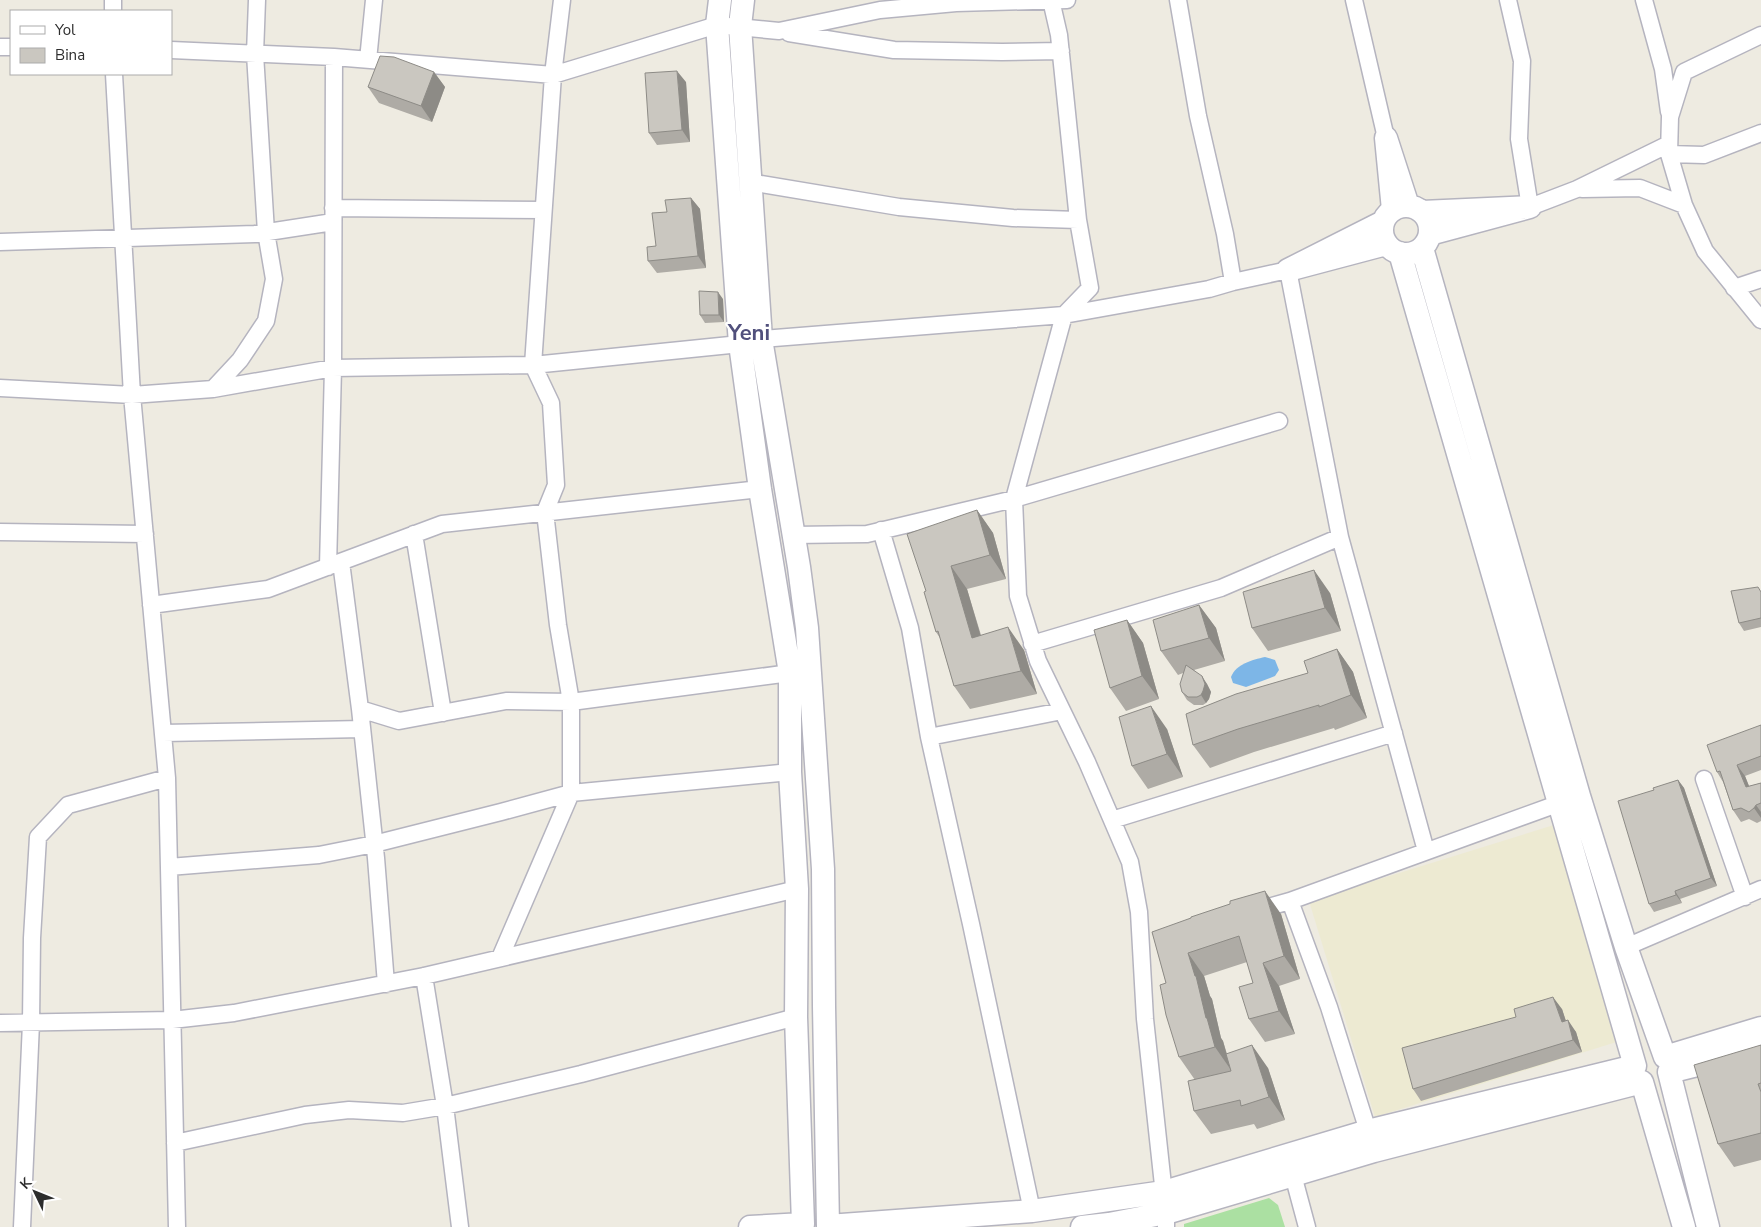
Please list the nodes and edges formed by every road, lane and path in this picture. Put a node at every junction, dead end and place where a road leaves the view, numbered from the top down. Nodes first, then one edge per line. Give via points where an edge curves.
1 (256, 0) edge
2 (374, 0) edge
3 (562, 0) edge
4 (720, 0) edge
5 (743, 0) edge
6 (1057, 0) edge
7 (1178, 0) edge
8 (1354, 0) edge
9 (1508, 0) edge
10 (1644, 0) edge
11 (881, 5) edge
12 (717, 25) junction
13 (740, 26) junction
14 (780, 31) junction
15 (1761, 36) edge
16 (172, 50) edge
17 (1061, 50) junction
18 (255, 54) junction
19 (334, 57) junction
20 (368, 60) junction
21 (114, 75) edge
22 (553, 75) junction
23 (1670, 117) junction
24 (1761, 133) edge
25 (1386, 138) joint
26 (1669, 149) junction
27 (749, 182) junction
28 (1577, 189) junction
29 (1684, 205) junction
30 (1530, 207) junction
31 (544, 210) junction
32 (1401, 212) junction
33 (333, 215) junction
34 (1078, 220) junction
35 (266, 232) junction
36 (123, 237) junction
37 (1426, 241) junction
38 (0, 242) edge
39 (1393, 249) junction
40 (1288, 270) junction
41 (1761, 279) edge
42 (1233, 282) junction
43 (1734, 288) junction
44 (1064, 315) junction
45 (1761, 320) edge
46 (750, 341) junction
47 (533, 365) junction
48 (333, 368) junction
49 (0, 388) edge
50 (213, 389) junction
51 (132, 395) junction
52 (1279, 421) dead end
53 (760, 488) junction
54 (1014, 499) junction
55 (545, 512) junction
56 (881, 530) junction
57 (0, 532) edge
58 (145, 534) junction
59 (414, 534) junction
60 (793, 535) junction
61 (1340, 537) junction
62 (335, 564) junction
63 (151, 605) junction
64 (1032, 644) junction
65 (790, 673) junction
66 (571, 702) junction
67 (360, 709) junction
68 (1062, 711) junction
69 (443, 713) junction
70 (362, 729) junction
71 (163, 733) junction
72 (1394, 733) junction
73 (929, 737) junction
74 (790, 772) junction
75 (167, 778) junction
76 (1704, 780) dead end
77 (570, 793) junction
78 (1560, 803) junction
79 (1112, 820) junction
80 (374, 844) junction
81 (1426, 851) junction
82 (169, 867) junction
83 (797, 889) junction
84 (1761, 889) edge
85 (1744, 897) junction
86 (1290, 901) junction
87 (1244, 914) edge
88 (1160, 938) edge
89 (1141, 944) junction
90 (1626, 947) junction
91 (500, 958) junction
92 (424, 976) junction
93 (386, 984) junction
94 (796, 1017) junction
95 (172, 1020) junction
96 (0, 1023) edge
97 (31, 1023) junction
98 (1761, 1028) edge
99 (1761, 1049) edge
100 (1667, 1065) junction
101 (1639, 1074) junction
102 (445, 1106) junction
103 (1368, 1131) junction
104 (175, 1143) junction
105 (1293, 1175) junction
106 (1032, 1211) junction
107 (1165, 1211) edge
108 (802, 1225) edge
109 (1109, 1225) edge
110 (829, 1226) edge
111 (22, 1227) edge
112 (177, 1227) edge
113 (460, 1227) edge
114 (750, 1227) edge
115 (1082, 1227) edge
116 (1307, 1227) edge
117 (1684, 1227) edge
118 (1708, 1227) edge

1 - 18 street
2 - 20 street
3 - 22 street
4 - 12 main road
5 - 13 main road
6 - 11 street
6 - 17 street
7 - 42 street via 1198,116
8 - 25 street
9 - 30 street via 1522,61 1519,139
10 - 23 street via 1663,69
11 - 14 street
12 - 13 street
12 - 22 street
12 - 46 main road
13 - 14 street
13 - 27 main road
14 - 17 street via 894,50
15 - 23 street via 1684,72
16 - 18 street
17 - 34 street
18 - 19 street
18 - 35 street
19 - 20 street
19 - 33 street
20 - 22 street
21 - 36 street
22 - 31 street
23 - 26 street
24 - 26 street via 1704,155
25 - 32 main road
26 - 28 street
26 - 29 street
27 - 34 street via 899,207 1012,218
27 - 46 main road
28 - 29 street via 1640,188
28 - 30 street
29 - 43 street via 1705,251
30 - 32 main road
30 - 37 main road
31 - 33 street
31 - 47 street
32 - 37 main road via 1427,218 1430,226
32 - 39 main road via 1382,230 1383,237
32 - 40 main road
33 - 35 street
33 - 48 street
34 - 44 street via 1090,288
35 - 36 street
35 - 50 street via 274,279 266,321 240,360
36 - 38 street
36 - 51 street
37 - 39 main road via 1408,254
37 - 90 main road via 1579,796
39 - 40 main road
39 - 78 main road
40 - 42 street
40 - 61 street
41 - 43 street
42 - 44 street
43 - 45 street
44 - 46 street
44 - 54 street
46 - 47 street
46 - 53 main road
46 - 60 main road
47 - 48 street
47 - 55 street via 551,403 556,485
48 - 50 street
48 - 62 street
49 - 51 street
50 - 51 street
51 - 58 street
52 - 54 street
53 - 55 street
53 - 65 main road
54 - 56 street
54 - 64 street via 1018,596
55 - 59 street via 442,524
55 - 66 street
56 - 60 street via 867,534
56 - 73 street via 910,628
57 - 58 street
58 - 63 street
59 - 62 street
59 - 69 street
60 - 110 main road via 807,628 823,869
61 - 64 street via 1221,588
61 - 72 street
62 - 63 street via 268,589
62 - 67 street
63 - 71 street
64 - 68 street
65 - 66 street
65 - 74 main road
66 - 69 street via 506,701
66 - 77 street
67 - 69 street via 399,721
67 - 70 street
68 - 73 street
68 - 79 street
70 - 71 street
70 - 80 street
71 - 75 street
72 - 79 street
72 - 81 street
73 - 106 street
74 - 77 street
74 - 83 main road
75 - 82 street
75 - 97 street via 68,805 38,838
76 - 85 street
77 - 80 street
77 - 91 street
78 - 81 street
78 - 101 main road
79 - 89 street via 1130,862 1140,912
80 - 82 street via 319,855
80 - 93 street
81 - 86 street
82 - 95 street
83 - 91 street
83 - 94 main road
84 - 85 street
85 - 90 street
86 - 87 street
86 - 103 street via 1329,1007
88 - 89 street
89 - 107 street via 1145,1019
90 - 100 main road
91 - 92 street
92 - 93 street
92 - 102 street
93 - 95 street via 234,1014
94 - 102 street
94 - 108 main road
95 - 97 street
95 - 104 street
96 - 97 street
97 - 111 street
98 - 100 main road
99 - 100 main road
100 - 101 main road via 1663,1081 1658,1084 1653,1085
100 - 118 main road
101 - 103 main road
101 - 105 main road
101 - 117 main road
102 - 104 street via 403,1113 349,1110 305,1115
102 - 113 street
103 - 107 main road
104 - 112 street
105 - 107 main road
105 - 116 street
106 - 107 main road
106 - 110 main road
107 - 109 main road
108 - 110 main road via 813,1220
108 - 114 main road
109 - 115 main road

